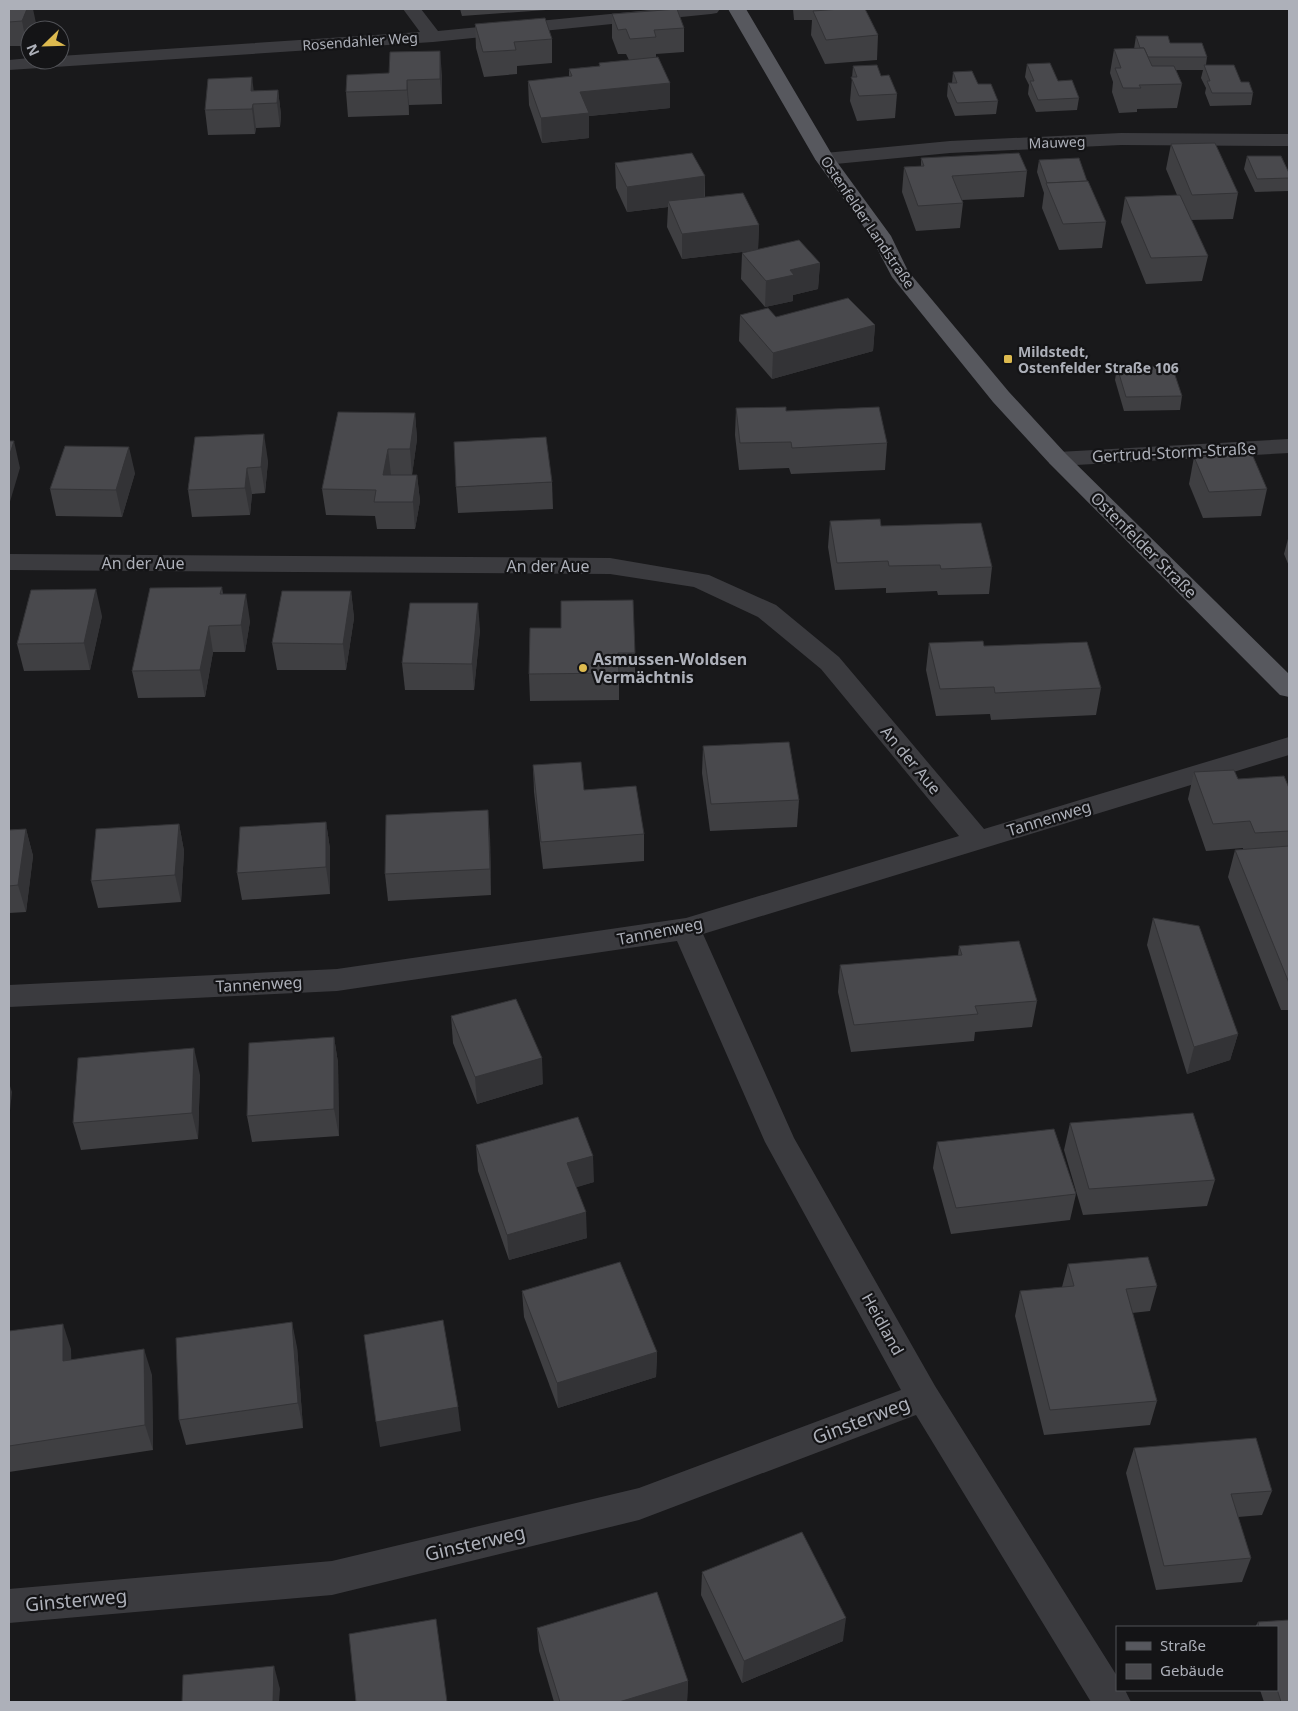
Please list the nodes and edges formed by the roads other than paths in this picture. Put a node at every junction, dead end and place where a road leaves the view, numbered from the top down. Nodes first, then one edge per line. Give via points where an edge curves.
1 (412, 9) edge
2 (711, 9) edge
3 (737, 9) edge
4 (434, 36) junction
5 (9, 65) edge
6 (1289, 140) edge
7 (825, 159) junction
8 (1001, 398) joint
9 (1289, 446) edge
10 (1058, 459) junction
11 (9, 562) edge
12 (1289, 689) edge
13 (1289, 746) edge
14 (978, 840) junction
15 (686, 929) junction
16 (9, 996) edge
17 (923, 1397) junction
18 (9, 1606) edge
19 (1112, 1702) edge

1 - 4 street
2 - 4 street, Rosendahler Weg
3 - 7 main road, Ostenfelder Landstraße
4 - 5 street, Rosendahler Weg
6 - 7 street, Mauweg via 1121,139 950,147
7 - 8 main road, Ostenfelder Landstraße via 881,236 899,273
8 - 10 main road, Ostenfelder Straße
9 - 10 street, Gertrud-Storm-Straße
10 - 12 main road, Ostenfelder Straße
11 - 14 street, An der Aue via 610,566 700,580 767,612 830,663
13 - 14 street, Tannenweg
14 - 15 street, Tannenweg
15 - 16 street, Tannenweg via 337,980
15 - 17 street, Heidland via 780,1142
17 - 18 street, Ginsterweg via 639,1504 332,1578
17 - 19 street, Heidland

